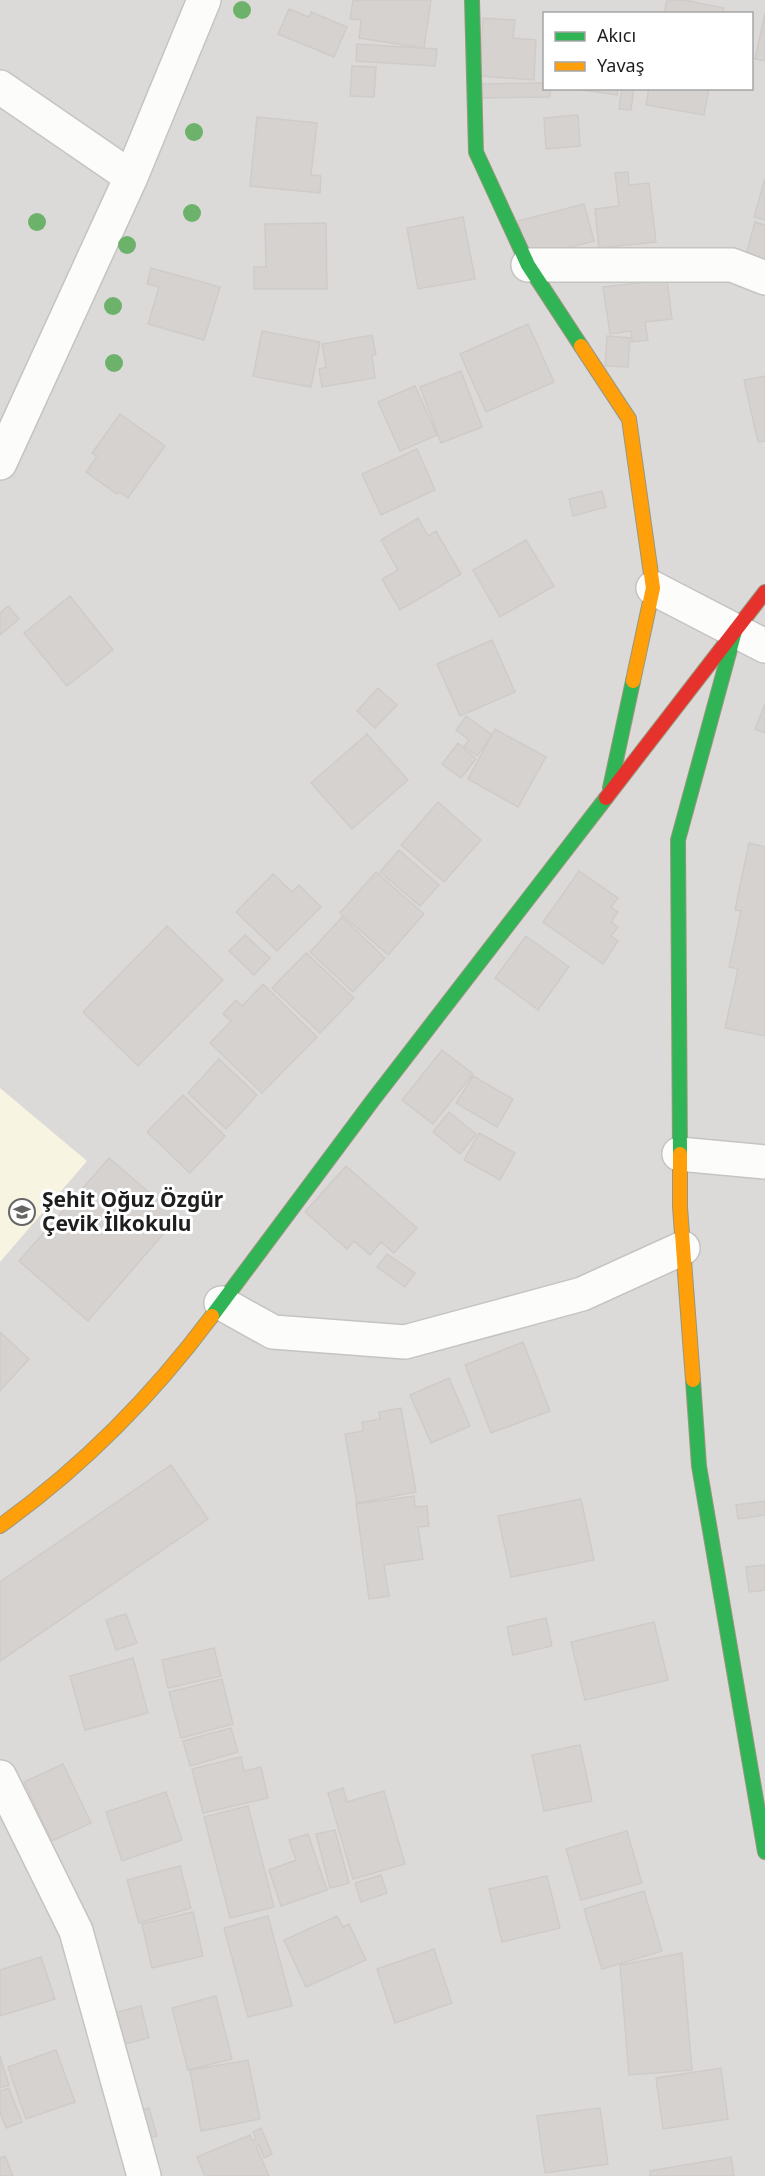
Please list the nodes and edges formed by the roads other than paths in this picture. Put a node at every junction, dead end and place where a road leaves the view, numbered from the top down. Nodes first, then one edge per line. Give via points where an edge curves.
1 (204, 0) edge
2 (472, 0) edge
3 (0, 87) edge
4 (131, 177) junction
5 (528, 265) junction
6 (765, 278) edge
7 (0, 463) edge
8 (653, 588) junction
9 (765, 592) edge
10 (735, 631) junction
11 (765, 646) edge
12 (608, 795) junction
13 (679, 1154) junction
14 (765, 1162) edge
15 (683, 1248) junction
16 (221, 1303) junction
17 (0, 1526) edge
18 (0, 1777) edge
19 (765, 1852) edge
20 (144, 2176) edge

1 - 4 street
2 - 5 street via 476,152
3 - 4 street
4 - 7 street
5 - 6 street via 732,265
5 - 8 street via 629,419
8 - 10 street
8 - 12 street
9 - 10 street
10 - 11 street
10 - 12 street
10 - 13 street via 678,840
12 - 16 street
13 - 14 street
13 - 15 street
15 - 16 street via 582,1294 405,1342 273,1332
15 - 19 street via 699,1466
16 - 17 street via 174,1367 50,1490
18 - 20 street via 76,1931

